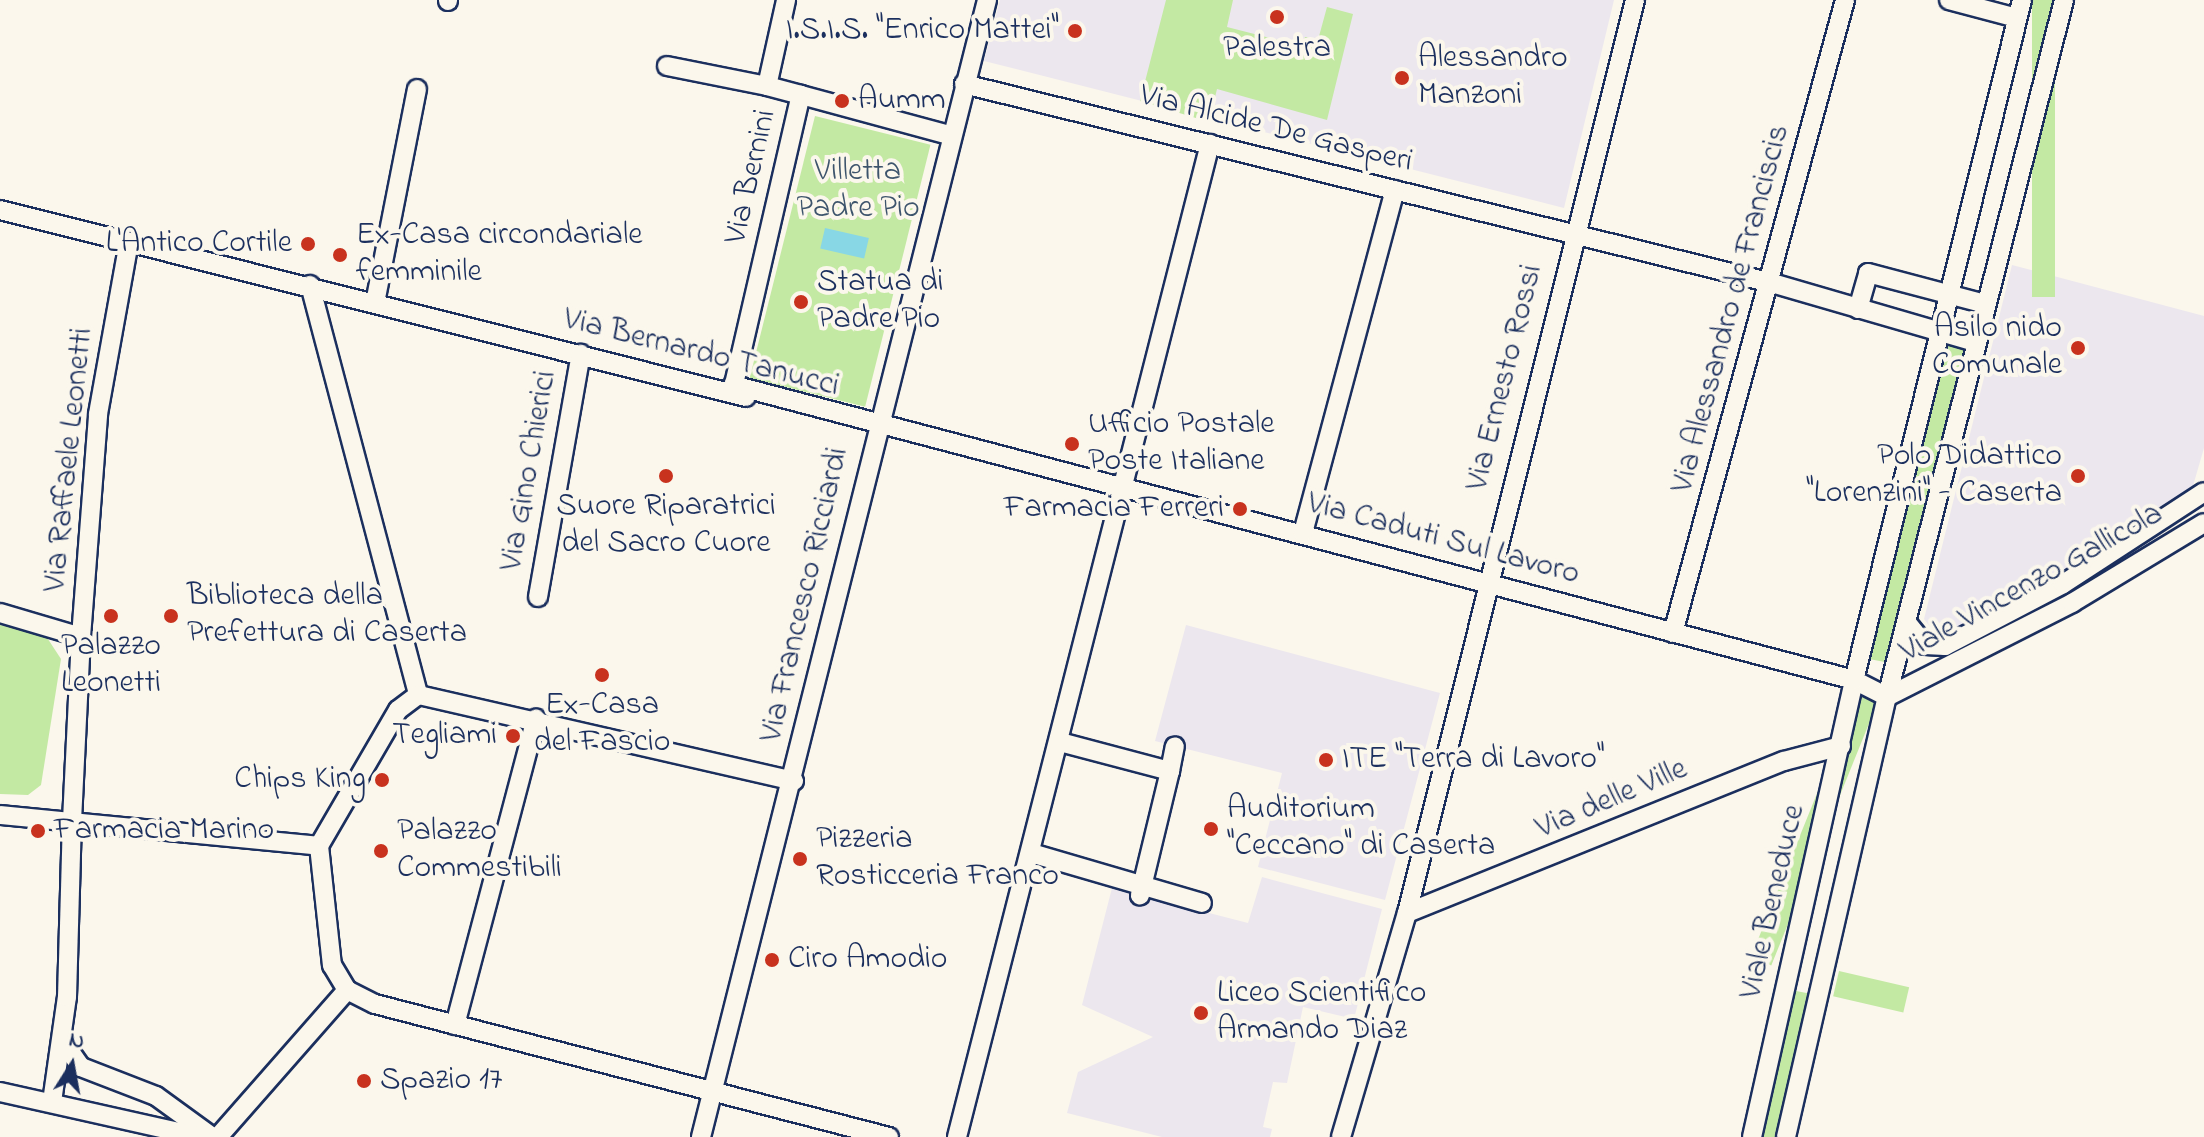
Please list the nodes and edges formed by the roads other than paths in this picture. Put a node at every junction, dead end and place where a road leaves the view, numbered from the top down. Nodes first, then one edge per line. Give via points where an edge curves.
1 (786, 0) edge
2 (987, 0) edge
3 (1635, 0) edge
4 (1845, 0) edge
5 (1949, 0) edge
6 (2064, 0) edge
7 (2019, 9) edge
8 (667, 66) dead end
9 (964, 84) junction
10 (767, 86) junction
11 (417, 89) dead end
12 (801, 95) junction
13 (949, 135) junction
14 (1210, 144) junction
15 (1395, 190) junction
16 (0, 210) edge
17 (1574, 234) junction
18 (129, 242) junction
19 (1772, 283) junction
20 (310, 285) junction
21 (1946, 294) junction
22 (375, 303) junction
23 (1985, 304) junction
24 (1858, 309) junction
25 (1937, 331) junction
26 (1975, 342) junction
27 (581, 354) junction
28 (732, 389) junction
29 (876, 426) junction
30 (1127, 489) junction
31 (2204, 492) edge
32 (2204, 523) edge
33 (1303, 533) junction
34 (1486, 583) junction
35 (538, 597) dead end
36 (0, 613) edge
37 (1908, 624) junction
38 (1673, 633) junction
39 (81, 637) junction
40 (1854, 680) junction
41 (418, 695) junction
42 (1887, 697) junction
43 (536, 719) junction
44 (1060, 742) junction
45 (1175, 746) dead end
46 (1841, 746) junction
47 (1170, 771) junction
48 (794, 781) junction
49 (0, 815) edge
50 (72, 822) junction
51 (319, 846) junction
52 (1031, 853) junction
53 (1141, 888) junction
54 (1202, 903) dead end
55 (1407, 913) junction
56 (1788, 977) junction
57 (1821, 984) junction
58 (347, 990) junction
59 (455, 1025) junction
60 (61, 1049) junction
61 (0, 1092) edge
62 (713, 1092) junction
63 (52, 1102) junction
64 (201, 1137) edge
65 (211, 1137) edge
66 (218, 1137) edge
67 (701, 1137) edge
68 (889, 1137) edge
69 (957, 1137) edge
70 (1341, 1137) edge
71 (1752, 1137) edge
72 (1786, 1137) edge

1 - 10 street, Via Bernini
2 - 9 street, Via Francesco Ricciardi
3 - 17 street, Via Ernesto Rossi
4 - 19 street, Via Alessandro de Franciscis
5 - 7 street
6 - 23 street, Viale Beneduce
7 - 21 street, Viale Beneduce
8 - 10 street
9 - 13 street, Via Francesco Ricciardi
9 - 14 street, Via Alcide De Gasperi
10 - 12 street, Via Bernini
11 - 22 street
12 - 13 street
12 - 28 street, Via Bernini
13 - 29 street, Via Francesco Ricciardi
14 - 15 street, Via Alcide De Gasperi
14 - 30 street
15 - 17 street, Via Alcide De Gasperi
15 - 33 street
16 - 18 street, Via Bernardo Tanucci
17 - 19 street, Via Alcide De Gasperi
17 - 34 street, Via Ernesto Rossi
18 - 20 street, Via Bernardo Tanucci
18 - 39 street, Via Raffaele Leonetti via 98,414
19 - 24 street, Via Alcide De Gasperi
19 - 38 street, Via Alessandro de Franciscis
20 - 22 street, Via Bernardo Tanucci
20 - 41 street
21 - 23 street
21 - 24 street via 1868,273
21 - 25 street, Viale Beneduce
22 - 27 street, Via Bernardo Tanucci
23 - 26 street, Viale Beneduce
24 - 25 street, Via Alcide De Gasperi
25 - 26 street, Via Alcide De Gasperi
25 - 40 street, Viale Beneduce
26 - 37 street, Viale Beneduce
27 - 28 street, Via Bernardo Tanucci
27 - 35 street, Via Gino Chierici
28 - 29 street, Via Bernardo Tanucci
29 - 30 street, Via Caduti Sul Lavoro
29 - 48 street, Via Francesco Ricciardi
30 - 33 street, Via Caduti Sul Lavoro
30 - 44 street
31 - 37 street, Viale Vincenzo Gallicola via 2063,584 1945,646 1925,645
32 - 42 street, Viale Vincenzo Gallicola via 2072,603
33 - 34 street, Via Caduti Sul Lavoro
34 - 38 street, Via Caduti Sul Lavoro
34 - 55 street, Via Ernesto Rossi
36 - 39 street
37 - 42 street, Viale Beneduce
38 - 40 street, Via Caduti Sul Lavoro
39 - 50 street, Via Raffaele Leonetti
40 - 42 street, Via Caduti Sul Lavoro
40 - 46 street, Viale Beneduce
41 - 43 street
41 - 51 street via 398,710
42 - 57 street, Viale Beneduce
43 - 48 street
43 - 59 street
44 - 47 street
44 - 52 street
45 - 47 street
46 - 55 street, Via delle Ville via 1784,761
46 - 56 street, Viale Beneduce
47 - 53 street
48 - 62 street, Via Francesco Ricciardi
49 - 50 street
50 - 51 street
50 - 60 street, Via Raffaele Leonetti
51 - 58 street via 332,965
52 - 53 street
52 - 69 street
53 - 54 street
55 - 70 street, Via Ernesto Rossi
56 - 57 street
56 - 71 street, Viale Beneduce
57 - 72 street, Viale Beneduce
58 - 59 street
58 - 66 street
59 - 62 street
60 - 63 street, Via Raffaele Leonetti
60 - 65 street via 81,1067 156,1096
61 - 63 street
62 - 67 street, Via Francesco Ricciardi
62 - 68 street
63 - 64 street

